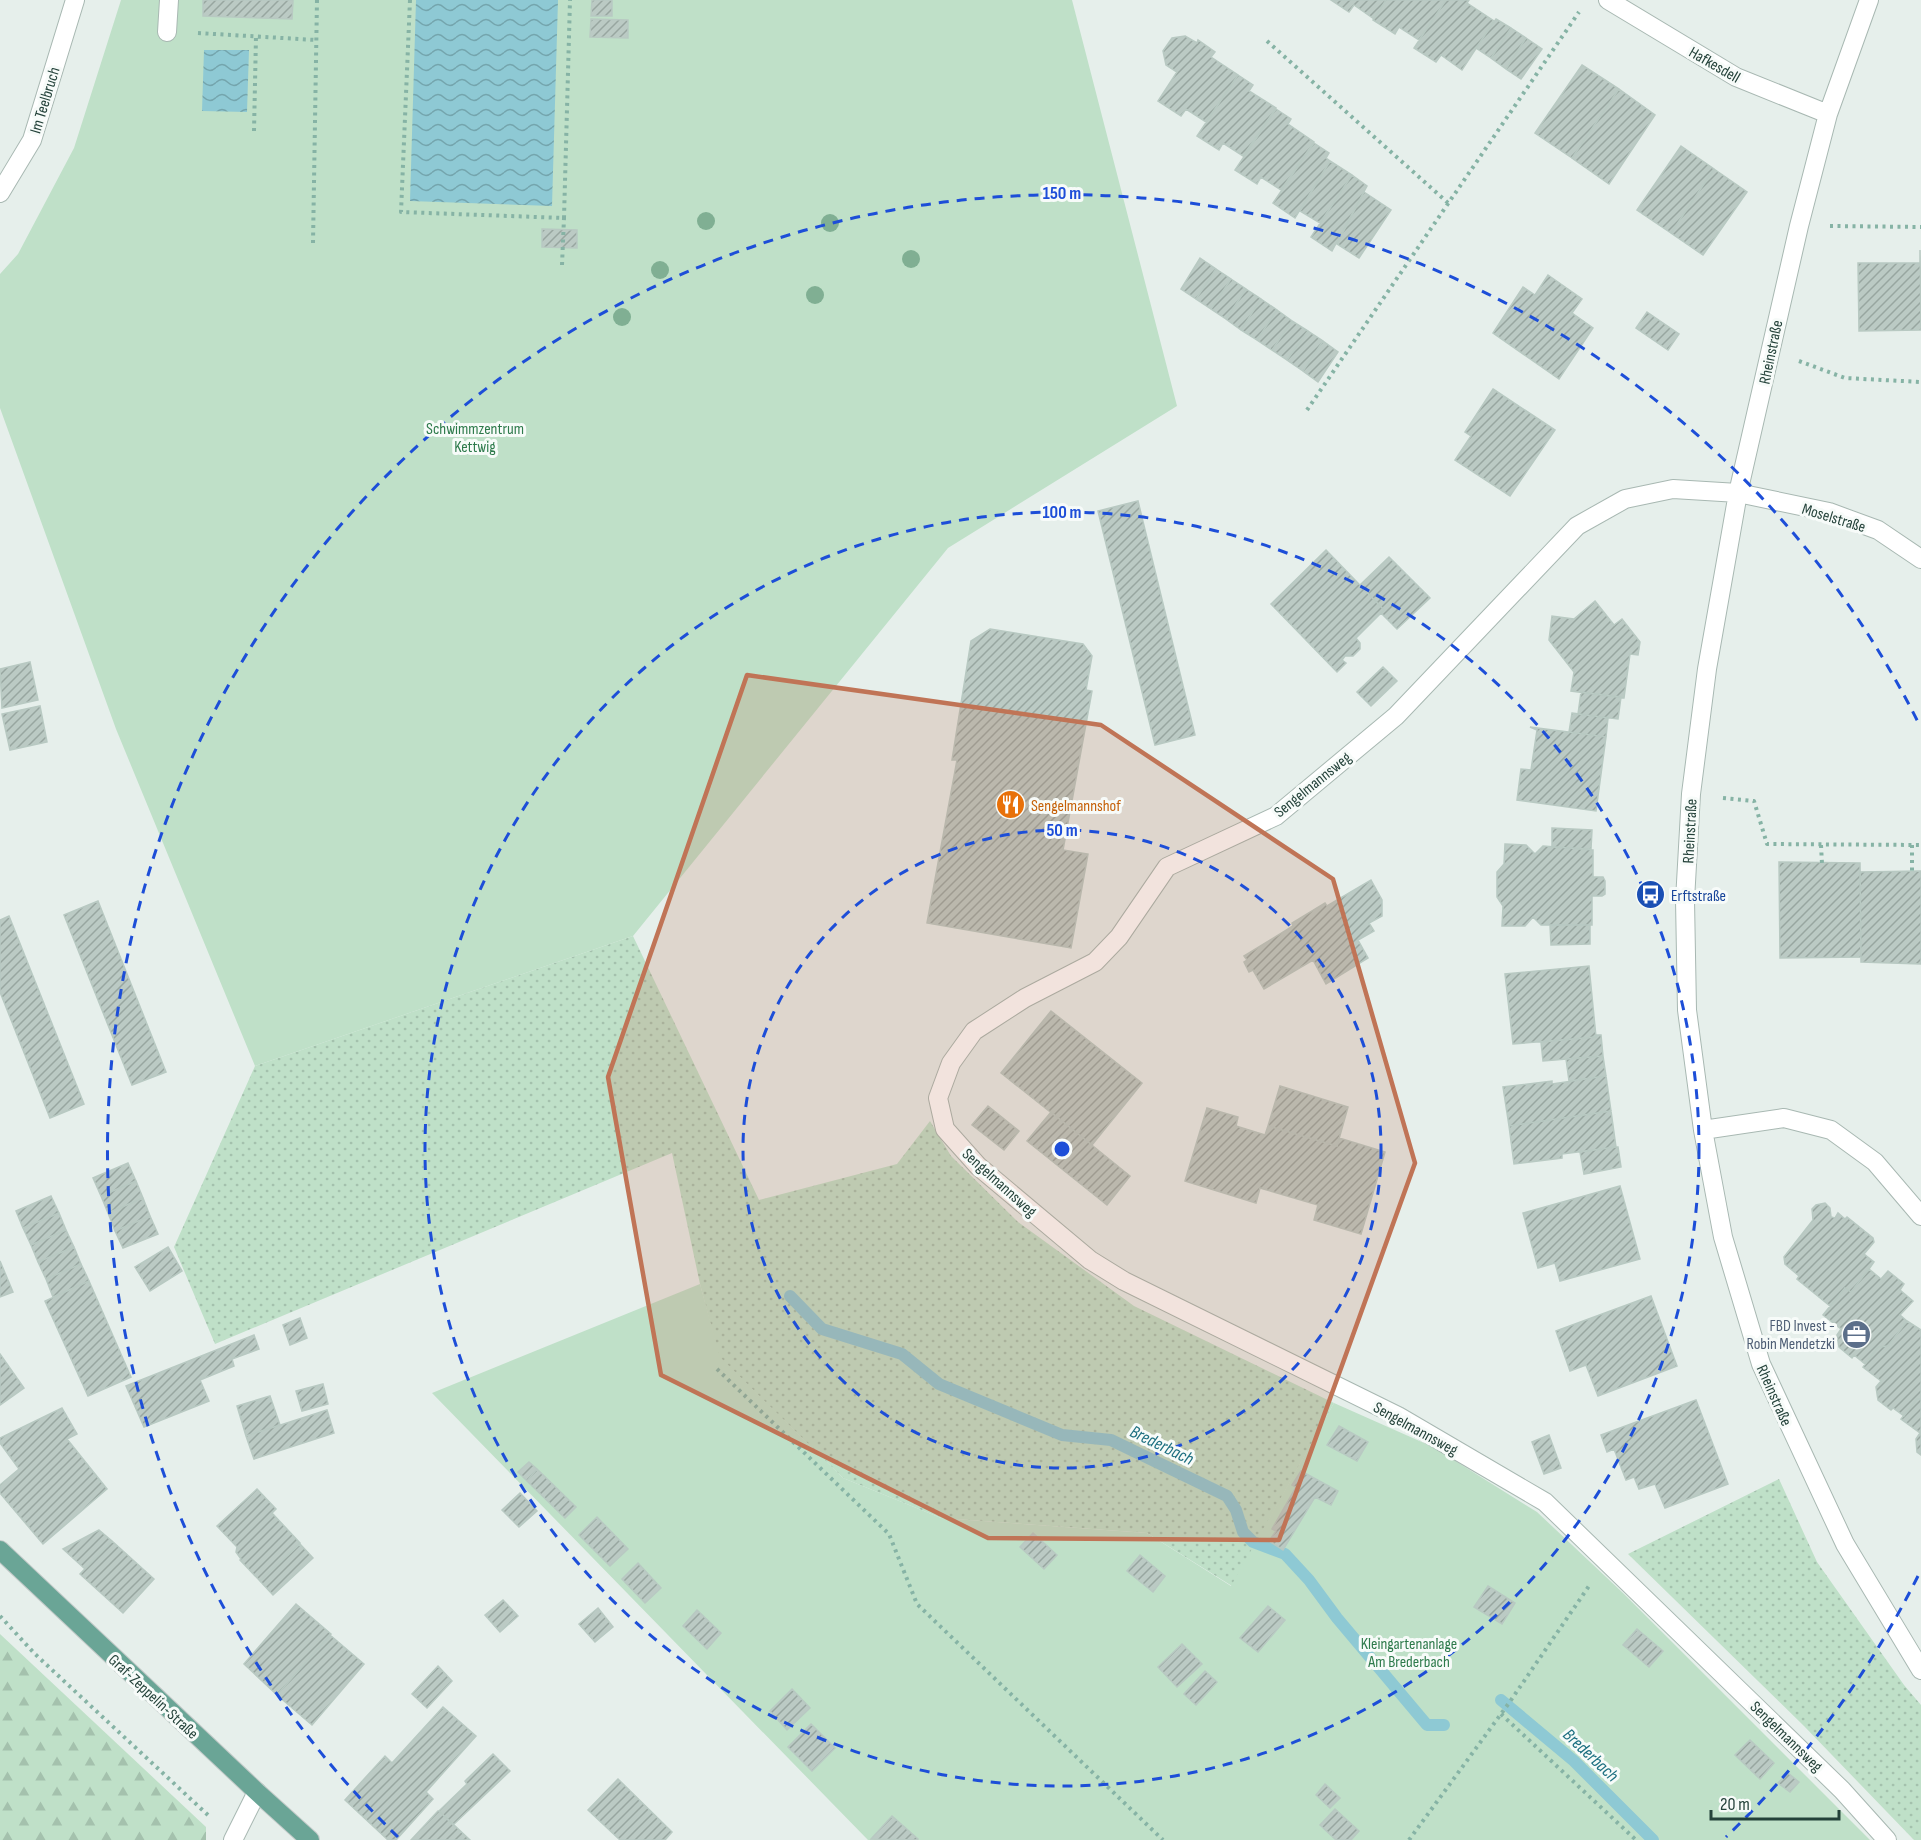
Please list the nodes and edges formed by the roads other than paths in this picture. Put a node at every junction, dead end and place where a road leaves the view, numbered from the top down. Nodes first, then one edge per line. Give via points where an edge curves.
1 (75, 0) edge
2 (169, 0) edge
3 (1608, 0) edge
4 (1869, 0) edge
5 (167, 32) road end
6 (1828, 114) junction
7 (0, 193) edge
8 (1738, 493) junction
9 (1921, 559) edge
10 (1703, 1130) junction
11 (1921, 1216) edge
12 (0, 1550) edge
13 (1921, 1670) edge
14 (256, 1792) junction
15 (233, 1839) edge
16 (310, 1840) edge
17 (1887, 1840) edge

1 - 7 street, Im Teelbruch via 32,140
2 - 5 street
3 - 6 street, Hafkesdell via 1736,77
4 - 6 street, Rheinstraße
6 - 8 street, Rheinstraße
8 - 9 street, Moselstraße via 1829,512 1878,531
8 - 10 street, Rheinstraße via 1690,794 1685,900 1687,1010
8 - 17 street, Sengelmannsweg via 1673,489 1625,499 1577,526 1396,716 1276,816 1167,867 1119,937 1095,962 974,1031 951,1063 938,1098 945,1129 978,1166 1090,1260 1124,1281 1398,1416 1545,1502 1842,1790
10 - 11 street via 1784,1118 1831,1130 1875,1162
10 - 13 street, Rheinstraße via 1723,1238 1761,1364 1845,1544
12 - 14 main road, Graf-Zeppelin-Straße
14 - 15 street
14 - 16 main road, Graf-Zeppelin-Straße

